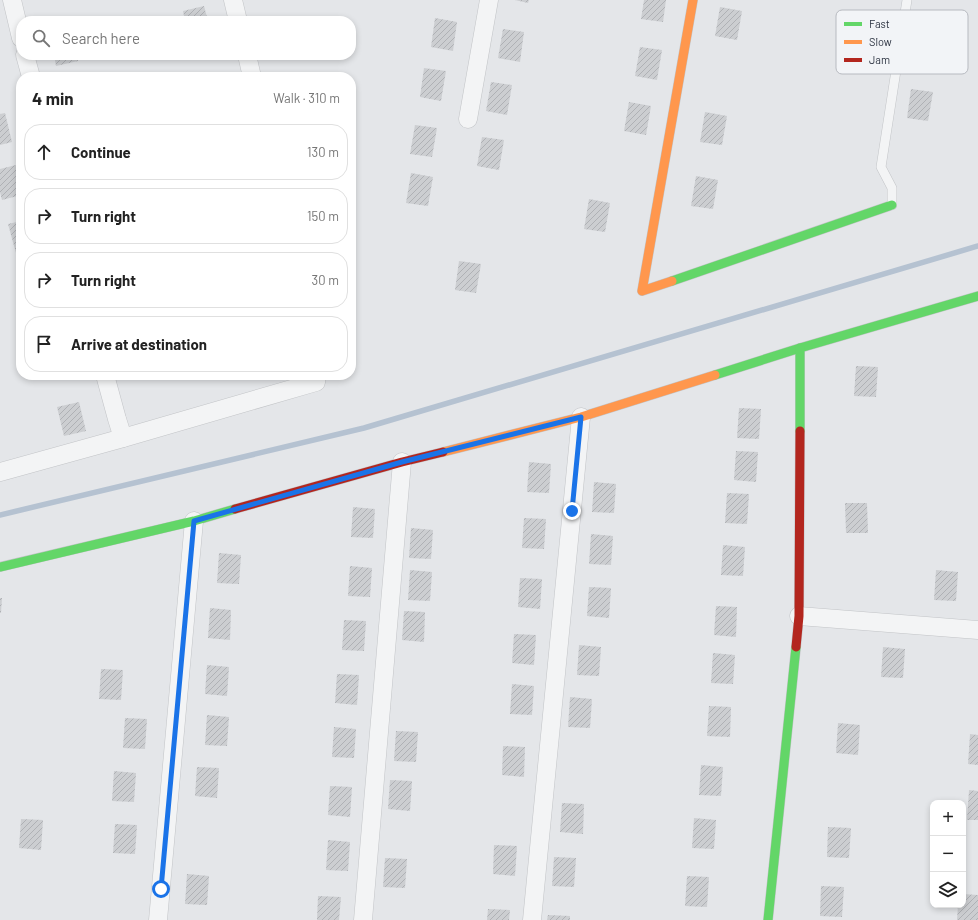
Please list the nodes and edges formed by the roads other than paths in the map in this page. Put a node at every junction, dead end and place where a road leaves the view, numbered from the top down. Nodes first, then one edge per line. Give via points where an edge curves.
1 (12, 0) edge
2 (233, 0) edge
3 (489, 0) edge
4 (693, 0) edge
5 (907, 0) edge
6 (905, 10) edge
7 (237, 16) edge
8 (16, 17) edge
9 (26, 60) edge
10 (248, 60) edge
11 (30, 72) edge
12 (251, 72) edge
13 (895, 74) edge
14 (468, 118) dead end
15 (892, 205) joint
16 (978, 296) edge
17 (800, 348) junction
18 (106, 380) edge
19 (316, 380) edge
20 (581, 417) junction
21 (123, 438) junction
22 (402, 462) junction
23 (0, 472) edge
24 (194, 521) junction
25 (0, 567) edge
26 (799, 616) junction
27 (978, 630) edge
28 (158, 920) edge
29 (363, 920) edge
30 (532, 920) edge
31 (768, 920) edge

1 - 8 street
2 - 7 street
3 - 14 street
4 - 15 street via 642,291
5 - 6 lane
9 - 11 street
10 - 12 street
13 - 15 lane via 881,167 892,188
16 - 17 street
17 - 20 street
17 - 26 street
18 - 21 street
19 - 21 street
20 - 22 street
20 - 30 street
21 - 23 street
22 - 24 street
22 - 29 street
24 - 25 street
24 - 28 street
26 - 27 street
26 - 31 street

